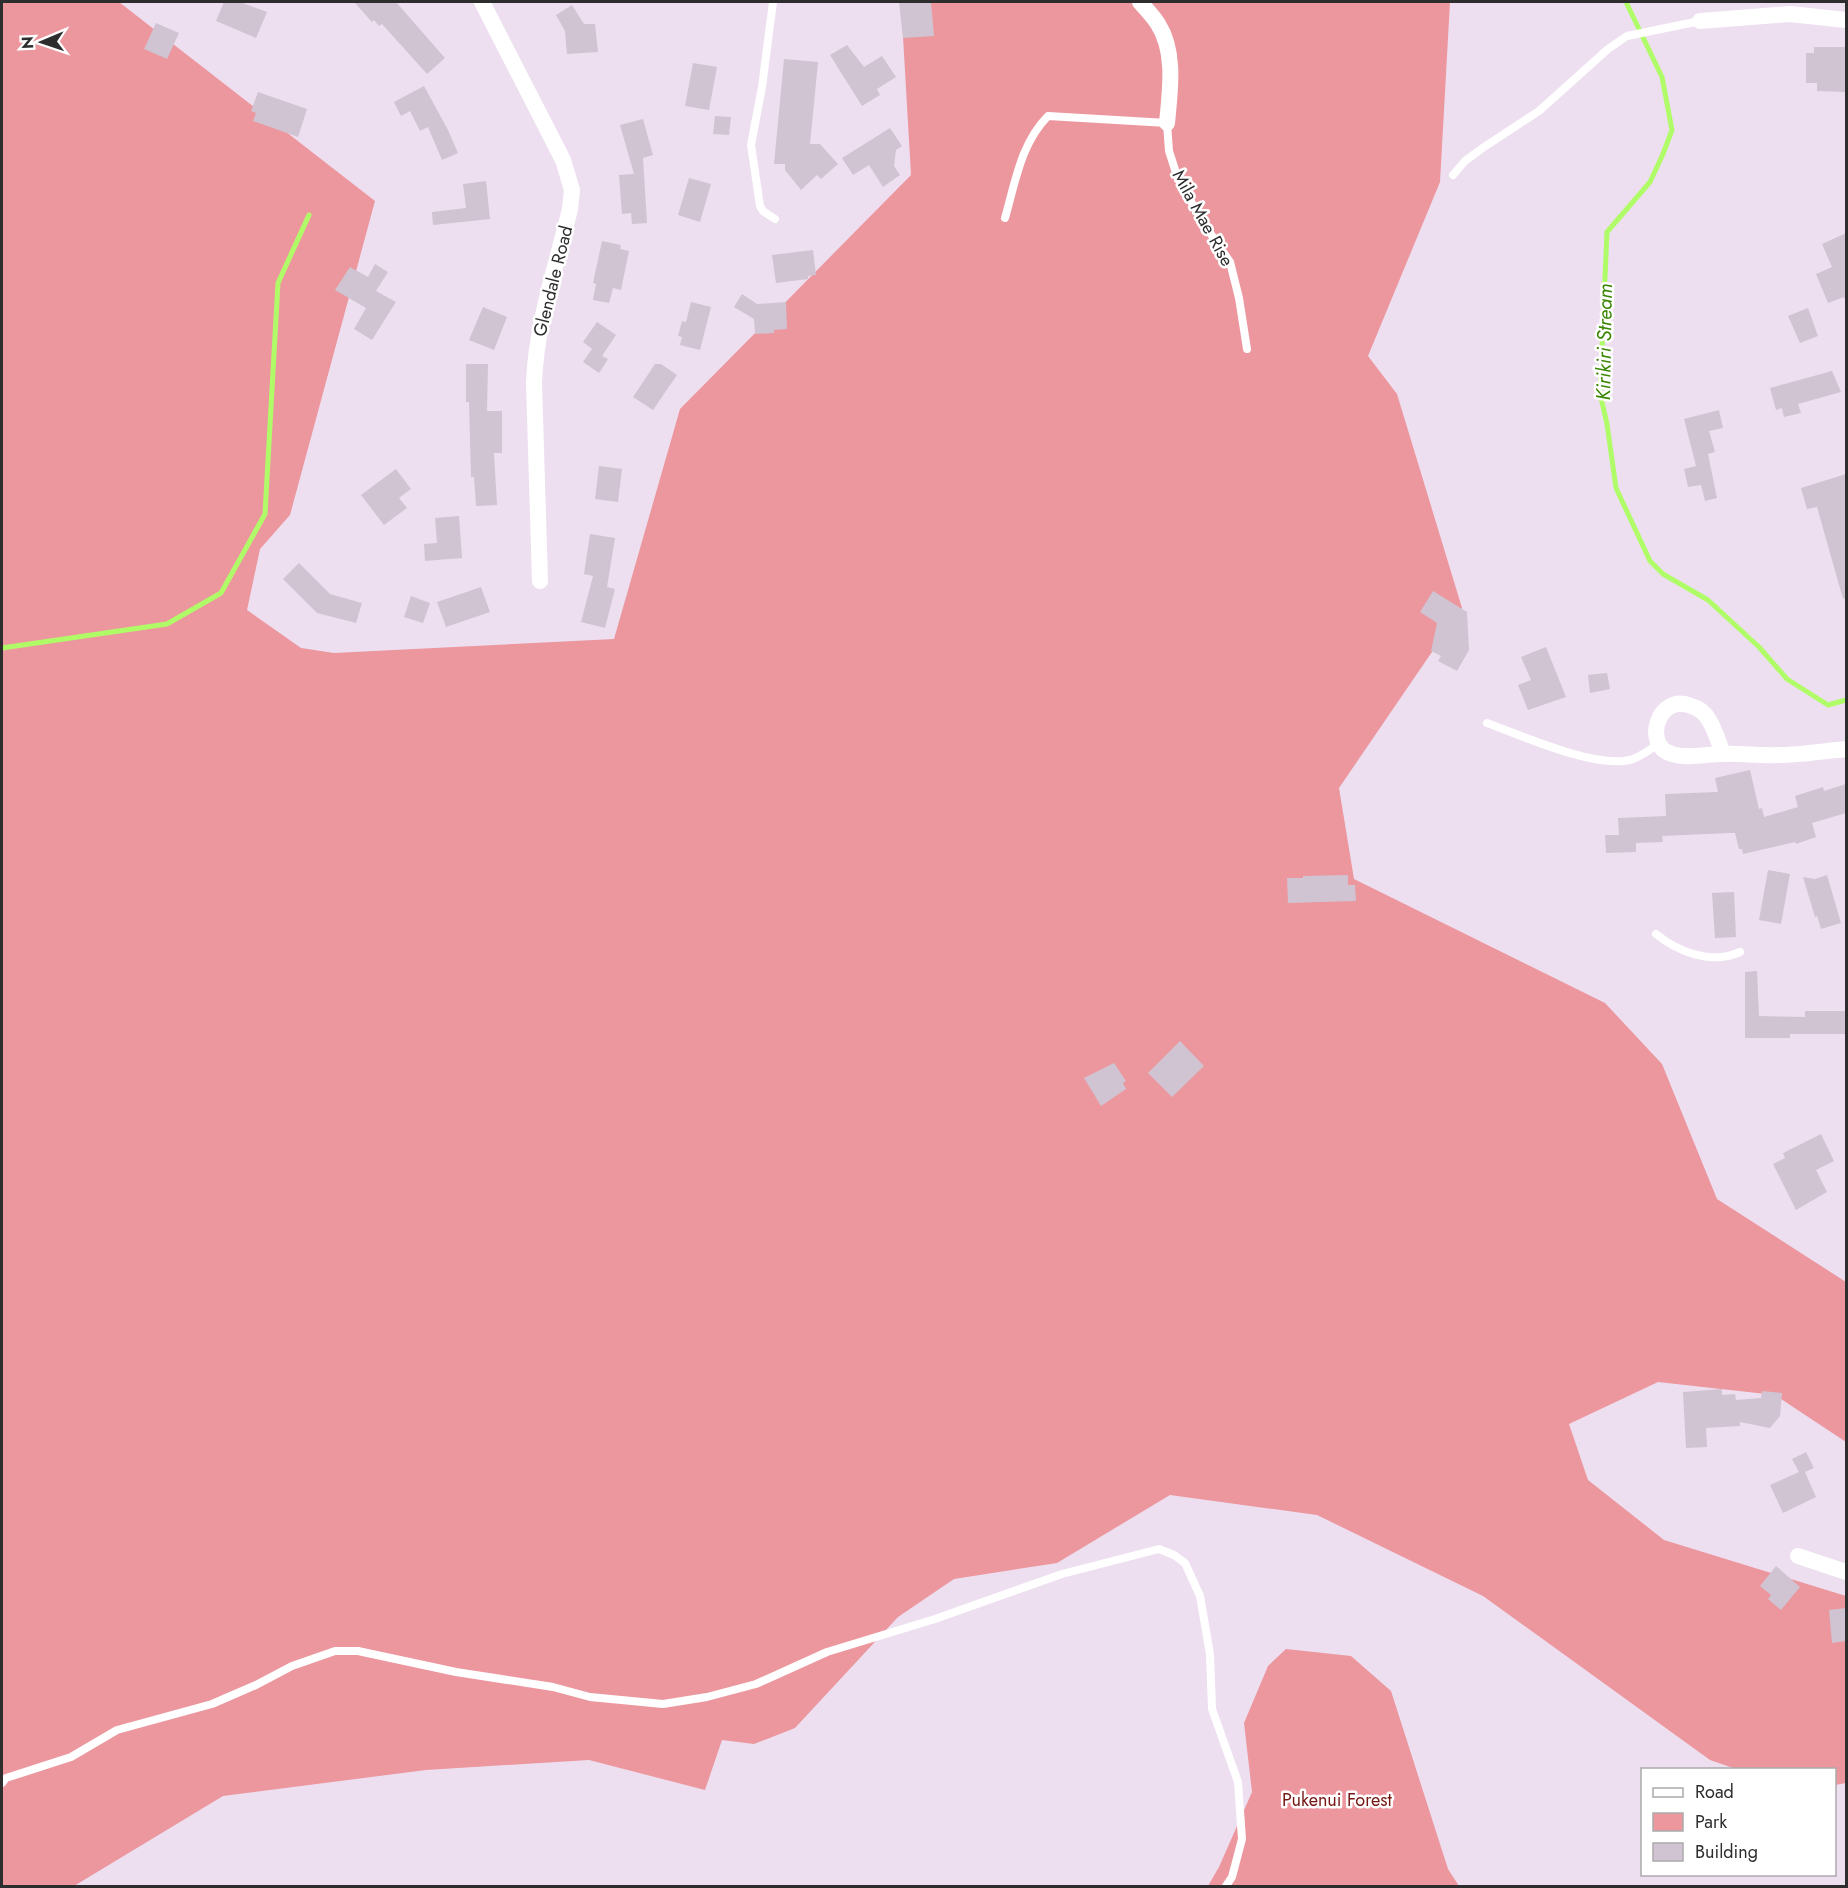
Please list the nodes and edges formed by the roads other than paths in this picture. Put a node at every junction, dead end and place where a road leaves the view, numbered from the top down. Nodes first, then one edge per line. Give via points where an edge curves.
1 (482, 2) edge
2 (772, 2) edge
3 (1140, 2) edge
4 (1846, 20) edge
5 (1700, 21) joint
6 (1167, 123) junction
7 (1453, 175) dead end
8 (1005, 218) dead end
9 (775, 219) dead end
10 (1247, 349) dead end
11 (540, 581) dead end
12 (1487, 723) dead end
13 (1658, 744) junction
14 (1846, 749) edge
15 (1723, 754) junction
16 (1656, 934) dead end
17 (1740, 952) dead end
18 (1798, 1556) dead end
19 (1846, 1572) edge
20 (2, 1783) edge
21 (1226, 1887) edge

1 - 11 street, Glendale Road via 563,160 572,190 535,358
2 - 9 lane via 751,145 760,206
3 - 6 street, Mila Mae Rise via 1159,24 1169,54
4 - 5 street via 1790,14
5 - 7 lane via 1627,36 1539,111 1465,161
6 - 8 lane via 1048,116 1036,128 1023,156
6 - 10 lane, Mila Mae Rise via 1169,151 1178,179 1230,262
12 - 13 lane via 1571,753 1616,761 1640,757
13 - 15 street via 1666,753 1676,756
13 - 15 street via 1656,727 1660,714 1670,706 1687,704 1708,718
14 - 15 street via 1778,755
16 - 17 lane via 1681,950 1700,955 1724,957
18 - 19 street
20 - 21 lane via 6,1778 71,1757 117,1730 212,1704 292,1666 335,1651 358,1651 590,1697 663,1704 756,1684 827,1652 1062,1574 1159,1549 1185,1563 1200,1596 1210,1654 1212,1708 1238,1782 1242,1839

